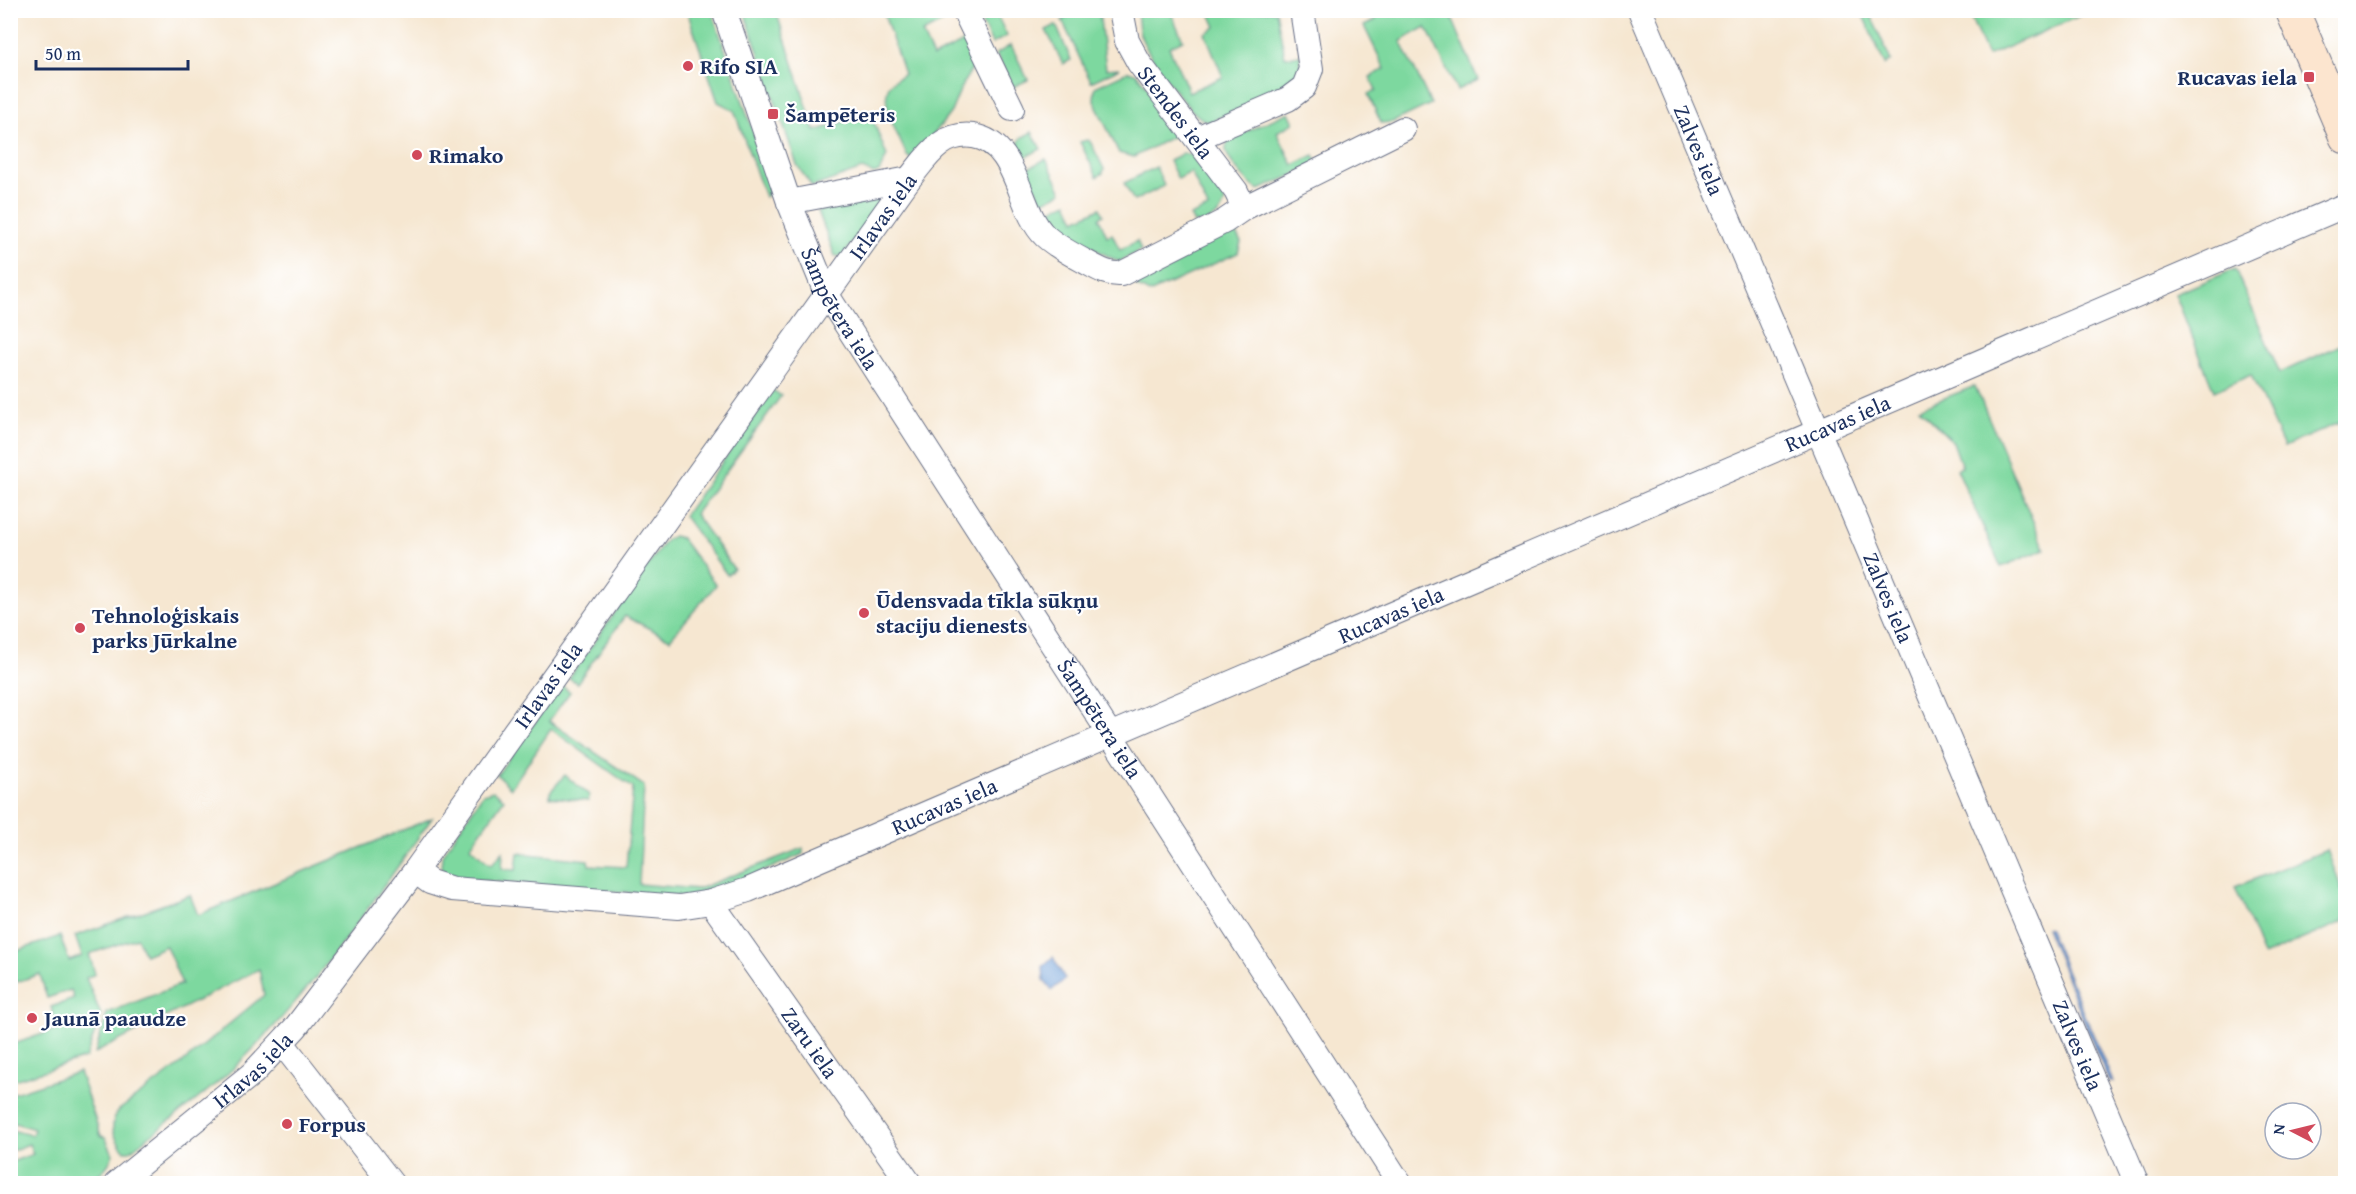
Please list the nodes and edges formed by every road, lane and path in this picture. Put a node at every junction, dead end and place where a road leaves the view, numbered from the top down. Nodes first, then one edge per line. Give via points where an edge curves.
1 (724, 10) edge
2 (964, 10) edge
3 (1121, 10) edge
4 (1302, 10) edge
5 (1640, 10) edge
6 (2292, 10) edge
7 (1012, 109) dead end
8 (1403, 129) dead end
9 (1197, 138) junction
10 (2346, 138) edge
11 (909, 179) junction
12 (789, 202) junction
13 (2346, 205) edge
14 (1244, 208) junction
15 (827, 295) junction
16 (1816, 431) junction
17 (1112, 736) junction
18 (415, 871) junction
19 (711, 902) junction
20 (282, 1043) junction
21 (116, 1184) edge
22 (393, 1184) edge
23 (910, 1184) edge
24 (1400, 1184) edge
25 (2137, 1184) edge

1 - 12 street, Šampētera iela
2 - 7 street
3 - 9 street, Stendes iela via 1126,41 1139,63
4 - 9 street via 1311,69 1304,87 1288,99
5 - 16 street, Zalves iela
6 - 10 street
8 - 14 street
9 - 14 street, Stendes iela
11 - 12 street
11 - 14 street, Irlavas iela via 937,145 955,135 991,143 1012,173 1044,235 1070,254 1110,274 1131,270
11 - 15 street, Irlavas iela
12 - 15 street, Šampētera iela
13 - 16 street, Rucavas iela
15 - 17 street, Šampētera iela
15 - 18 street, Irlavas iela
16 - 17 street, Rucavas iela
16 - 25 street, Zalves iela
17 - 19 street, Rucavas iela via 758,886
17 - 24 street, Šampētera iela
18 - 19 street, Rucavas iela via 430,882 452,889 666,907
18 - 20 street, Irlavas iela
19 - 23 street, Zaru iela
20 - 21 street, Irlavas iela via 213,1108
20 - 22 street

